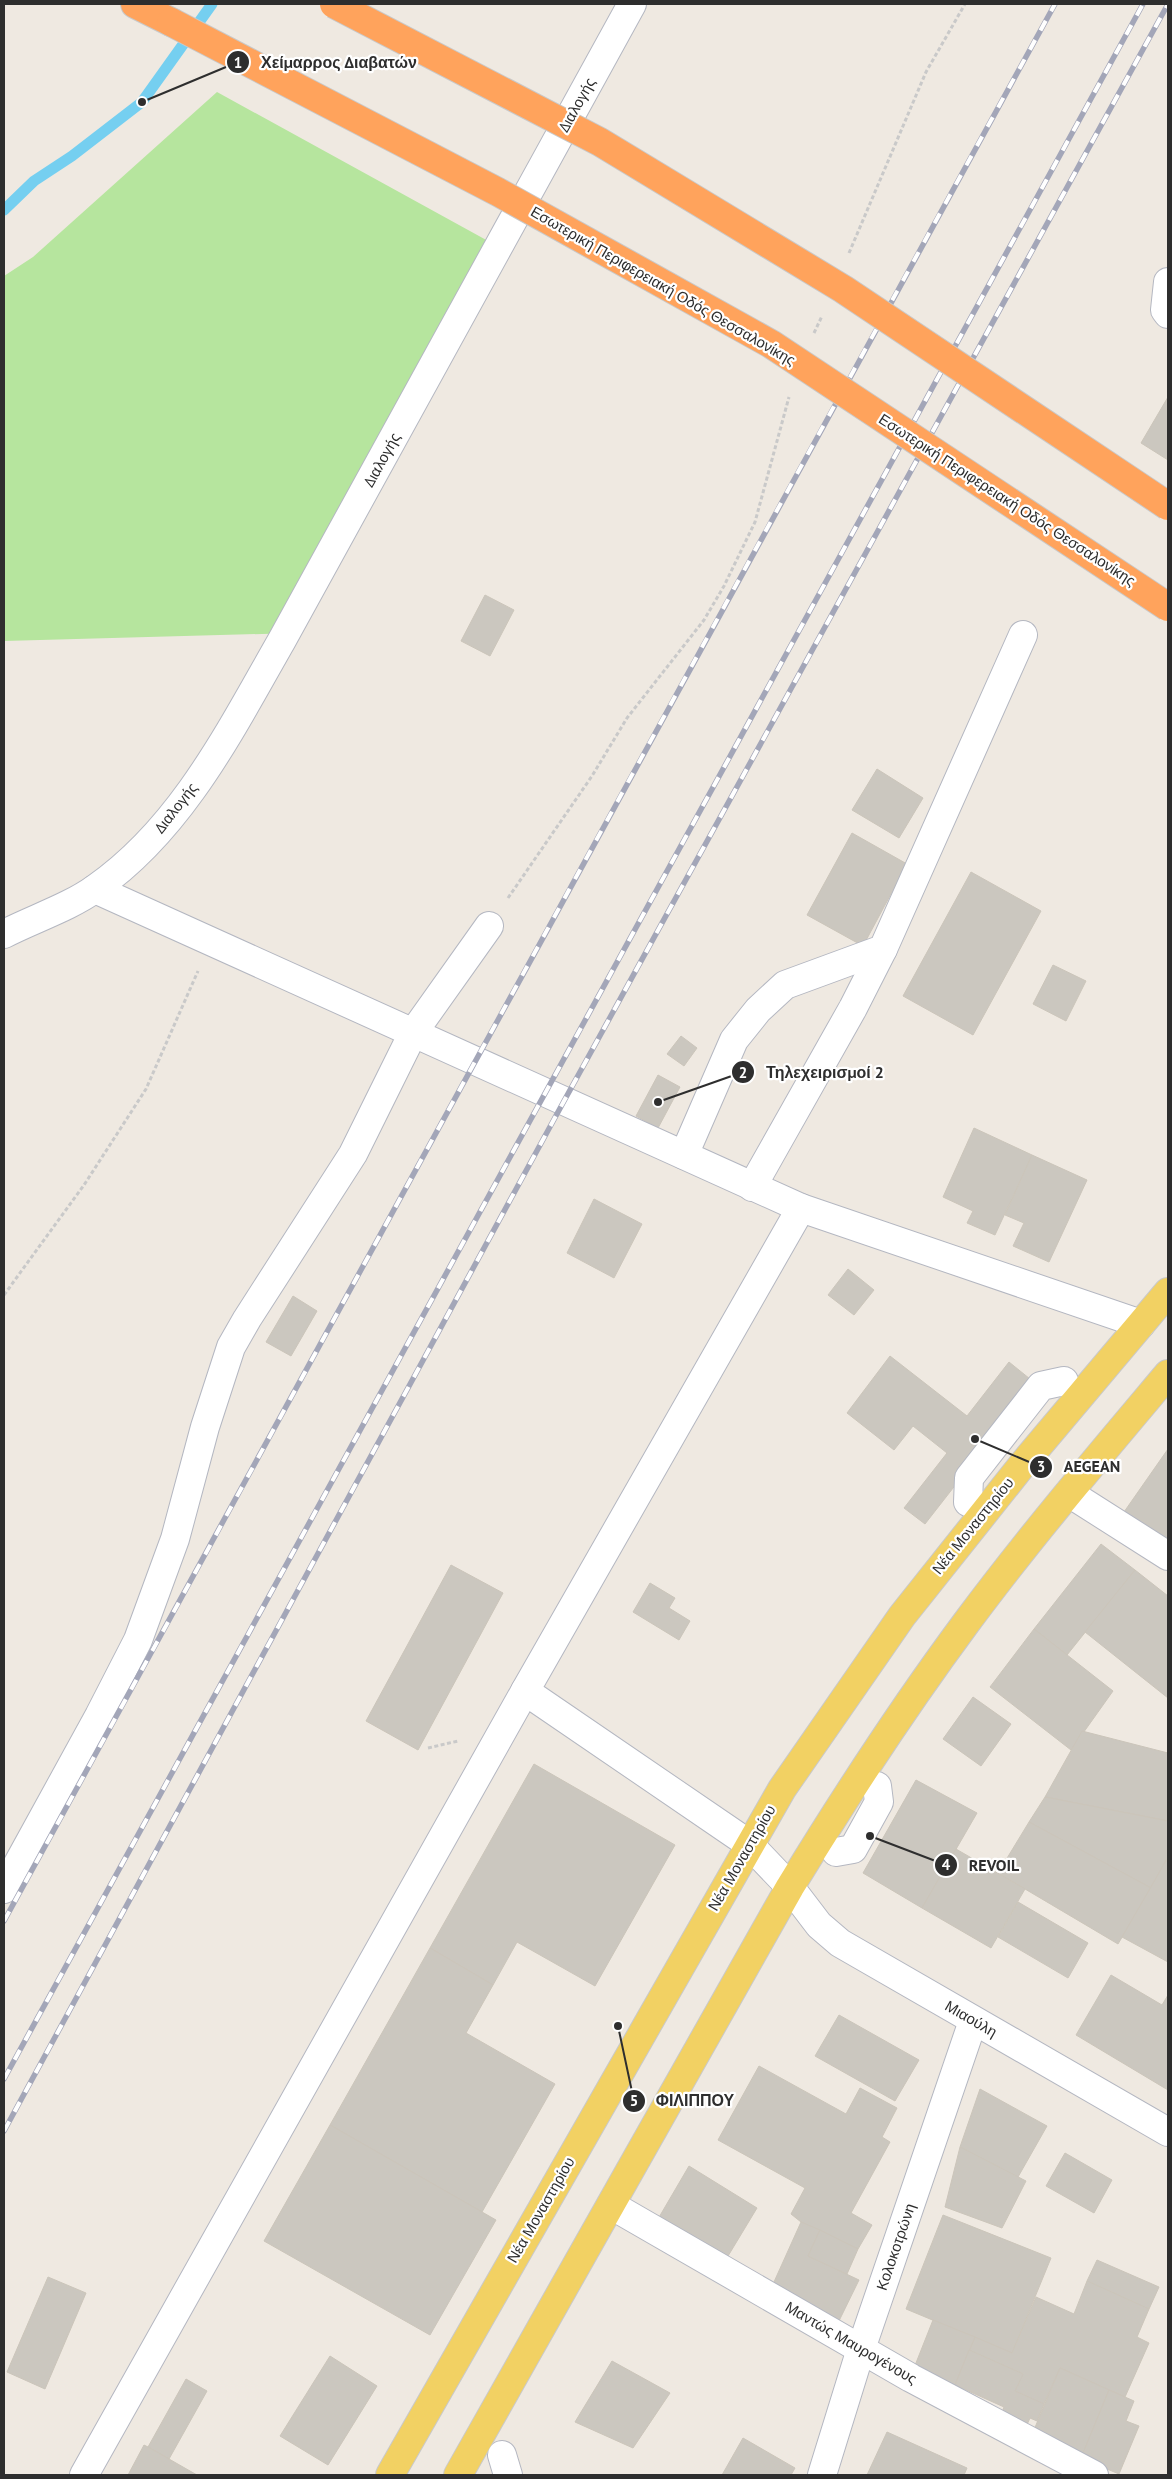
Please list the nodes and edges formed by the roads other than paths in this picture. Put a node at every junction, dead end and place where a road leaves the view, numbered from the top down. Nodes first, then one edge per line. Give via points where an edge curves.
1 (135, 4) edge
2 (334, 4) edge
3 (632, 4) edge
4 (1168, 282) edge
5 (1168, 314) edge
6 (1168, 506) edge
7 (1168, 607) edge
8 (1023, 635) dead end
9 (96, 889) junction
10 (489, 926) dead end
11 (4, 934) edge
12 (883, 949) junction
13 (413, 1033) junction
14 (684, 1156) junction
15 (752, 1187) junction
16 (802, 1208) junction
17 (1168, 1292) edge
18 (1141, 1324) junction
19 (1168, 1374) edge
20 (1064, 1382) dead end
21 (1069, 1493) junction
22 (968, 1502) dead end
23 (1168, 1556) edge
24 (525, 1691) junction
25 (877, 1786) dead end
26 (749, 1844) junction
27 (836, 1852) dead end
28 (790, 1887) junction
29 (4, 1889) edge
30 (973, 2021) junction
31 (1168, 2132) edge
32 (611, 2205) junction
33 (861, 2349) junction
34 (84, 2475) edge
35 (390, 2475) edge
36 (458, 2475) edge
37 (822, 2475) edge
38 (1094, 2475) edge

1 - 7 highway, Εσωτερική Περιφερειακή Οδός Θεσσαλονίκης, bridge via 498,192 770,344
2 - 6 highway, bridge via 608,147 843,289
3 - 9 street, Διαλογής via 227,738 184,802 146,845
4 - 5 street via 1165,310
8 - 12 street
9 - 11 street, Διαλογής
9 - 13 street
10 - 13 street
12 - 14 street via 785,985 758,1010 734,1040
12 - 15 street
13 - 14 street
13 - 29 street via 353,1154 231,1347 205,1427 175,1539 138,1640
14 - 15 street
15 - 16 street
16 - 18 street
16 - 24 street
17 - 18 main road, Νέα Μοναστηρίου
18 - 26 main road, Νέα Μοναστηρίου via 1023,1464 902,1616 798,1766
19 - 21 main road
20 - 22 street via 1041,1386 969,1478
21 - 23 street
21 - 28 main road via 966,1623 842,1801
24 - 26 street, Μιαούλη
24 - 34 street
25 - 27 street via 879,1802 853,1849
26 - 28 street, Μιαούλη
26 - 35 main road, Νέα Μοναστηρίου
28 - 30 street, Μιαούλη via 813,1918 835,1939
28 - 32 main road
30 - 31 street, Μιαούλη
30 - 33 street, Κολοκοτρώνη
32 - 33 street, Μαντώς Μαυρογένους
32 - 36 main road
33 - 37 street, Κολοκοτρώνη
33 - 38 street, Μαντώς Μαυρογένους

